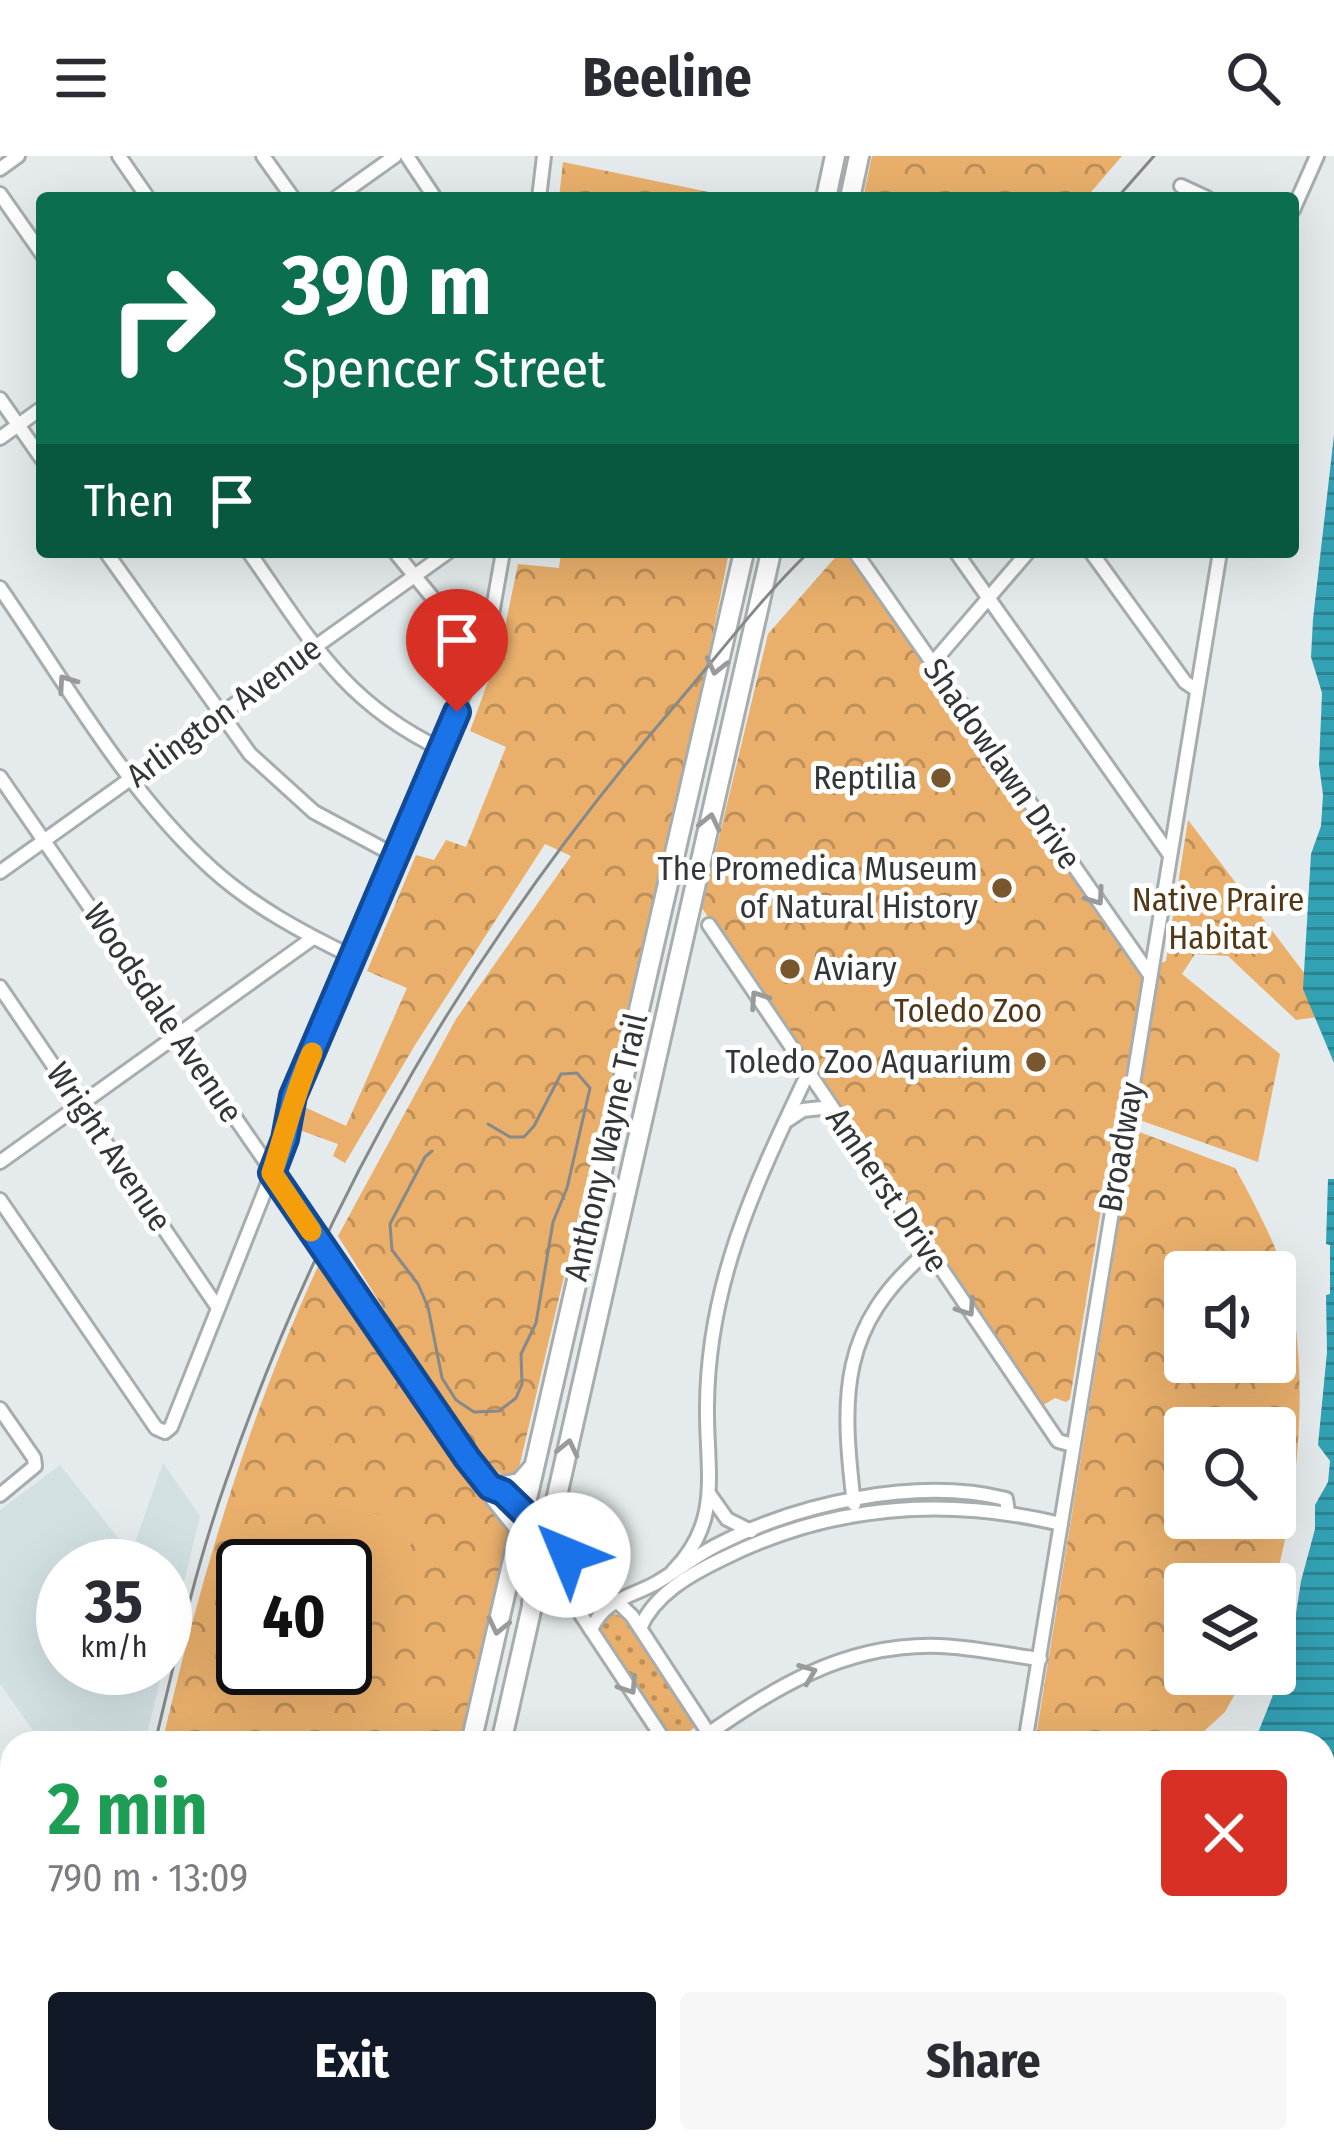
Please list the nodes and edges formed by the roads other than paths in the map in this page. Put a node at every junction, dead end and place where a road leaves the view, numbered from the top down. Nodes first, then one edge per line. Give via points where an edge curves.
1 (18, 156) edge
2 (119, 156) edge
3 (263, 156) edge
4 (395, 156) edge
5 (407, 156) edge
6 (544, 156) edge
7 (835, 156) edge
8 (859, 156) edge
9 (1317, 156) edge
10 (0, 169) edge
11 (1181, 186) dead end
12 (144, 192) edge
13 (288, 192) edge
14 (344, 192) edge
15 (432, 192) edge
16 (540, 192) edge
17 (827, 192) edge
18 (851, 192) edge
19 (1194, 192) edge
20 (0, 194) edge
21 (1299, 196) edge
22 (36, 245) edge
23 (0, 399) edge
24 (36, 412) edge
25 (18, 425) junction
26 (0, 438) edge
27 (36, 451) edge
28 (110, 558) edge
29 (253, 558) edge
30 (399, 558) edge
31 (439, 558) edge
32 (502, 558) edge
33 (743, 558) edge
34 (770, 558) edge
35 (857, 558) edge
36 (960, 558) edge
37 (1023, 558) edge
38 (1095, 558) edge
39 (1219, 558) edge
40 (412, 577) junction
41 (0, 588) edge
42 (988, 597) junction
43 (488, 637) junction
44 (315, 647) junction
45 (931, 664) junction
46 (1198, 690) junction
47 (219, 715) junction
48 (441, 749) junction
49 (0, 777) edge
50 (131, 778) junction
51 (44, 840) junction
52 (1169, 855) junction
53 (396, 856) junction
54 (0, 872) edge
55 (709, 925) dead end
56 (313, 938) junction
57 (353, 957) junction
58 (1150, 975) junction
59 (0, 987) edge
60 (178, 1035) junction
61 (808, 1072) junction
62 (80, 1104) junction
63 (831, 1107) junction
64 (788, 1120) junction
65 (0, 1162) edge
66 (272, 1173) junction
67 (0, 1200) edge
68 (928, 1250) junction
69 (218, 1308) junction
70 (553, 1385) junction
71 (0, 1409) edge
72 (1073, 1445) junction
73 (536, 1462) junction
74 (491, 1487) junction
75 (710, 1493) junction
76 (0, 1496) edge
77 (854, 1507) junction
78 (1061, 1524) junction
79 (538, 1525) junction
80 (518, 1535) junction
81 (753, 1536) junction
82 (542, 1562) junction
83 (672, 1577) junction
84 (569, 1596) junction
85 (616, 1600) junction
86 (532, 1603) junction
87 (640, 1628) junction
88 (591, 1630) junction
89 (1040, 1659) junction
90 (475, 1731) edge
91 (504, 1731) edge
92 (657, 1731) edge
93 (706, 1731) edge
94 (720, 1731) edge
95 (1027, 1731) edge

1 - 10 street
2 - 12 street
3 - 13 street
4 - 14 street
5 - 15 street
6 - 16 street
7 - 17 highway
8 - 18 highway
9 - 21 street
11 - 19 street
20 - 22 street
23 - 25 street
24 - 25 street
25 - 26 street
25 - 27 street
28 - 47 street
29 - 44 street
30 - 40 street
31 - 40 street, Arlington Avenue
32 - 43 street
33 -> 70 highway, Anthony Wayne Trail
79 -> 34 highway, Anthony Wayne Trail
35 - 45 street, Shadowlawn Drive
36 - 42 street
37 - 42 street
38 - 46 street
39 - 46 street, Broadway
40 - 43 street via 450,619
40 - 44 street, Arlington Avenue
50 -> 41 street
42 - 45 street
42 - 52 street
43 - 48 street
44 - 47 street, Arlington Avenue
44 - 48 street via 363,702
45 -> 58 street, Shadowlawn Drive
46 - 52 street, Broadway
47 - 50 street, Arlington Avenue
47 - 53 street via 314,812
48 - 53 street
49 - 51 street, Woodsdale Avenue
50 - 51 street, Arlington Avenue
50 - 56 street via 213,870
51 - 54 street, Arlington Avenue
51 - 60 street, Woodsdale Avenue
52 - 58 street, Broadway
53 - 57 street
61 -> 55 street, Amherst Drive
56 - 57 street
56 - 60 street
57 - 66 street via 293,1096
58 - 72 street, Broadway
59 - 62 street, Wright Avenue
60 - 62 street
60 - 66 street, Woodsdale Avenue
61 - 63 street, Amherst Drive
61 - 64 street
62 - 65 street
62 - 69 street, Wright Avenue
63 - 64 street
63 - 68 street, Amherst Drive
64 - 75 street via 744,1209 720,1289 707,1403
66 - 69 street
66 - 74 street, Woodsdale Avenue
67 - 69 street via 156,1428 171,1427
68 -> 72 street, Amherst Drive via 1058,1441
68 - 77 street via 878,1304 851,1360
70 - 73 highway, Anthony Wayne Trail
70 - 79 highway
71 - 76 street via 35,1466
72 - 78 street, Broadway
73 - 74 highway via 520,1483
73 - 79 highway, Anthony Wayne Trail
74 - 79 street, Woodsdale Avenue
74 - 80 street, Woodsdale Avenue
75 - 81 street via 727,1520
75 - 83 street via 698,1540
77 - 78 street via 902,1494 977,1495
77 - 81 street
78 - 89 street, Broadway
79 - 80 highway, Anthony Wayne Trail
79 - 82 highway, Anthony Wayne Trail
79 - 85 street, Woodsdale Avenue
80 - 82 street, Woodsdale Avenue
80 -> 90 highway, Anthony Wayne Trail
81 - 83 street
82 - 84 street, Woodsdale Avenue
82 - 86 highway, Anthony Wayne Trail
83 - 85 street
83 - 87 street
84 - 86 highway via 554,1590
84 - 88 street, Woodsdale Avenue
85 - 87 street, Woodsdale Avenue
85 - 88 street
86 - 91 highway, Anthony Wayne Trail
87 - 93 street, Woodsdale Avenue
88 -> 92 street, Woodsdale Avenue
94 -> 89 street via 787,1682 892,1648
89 - 95 street, Broadway

